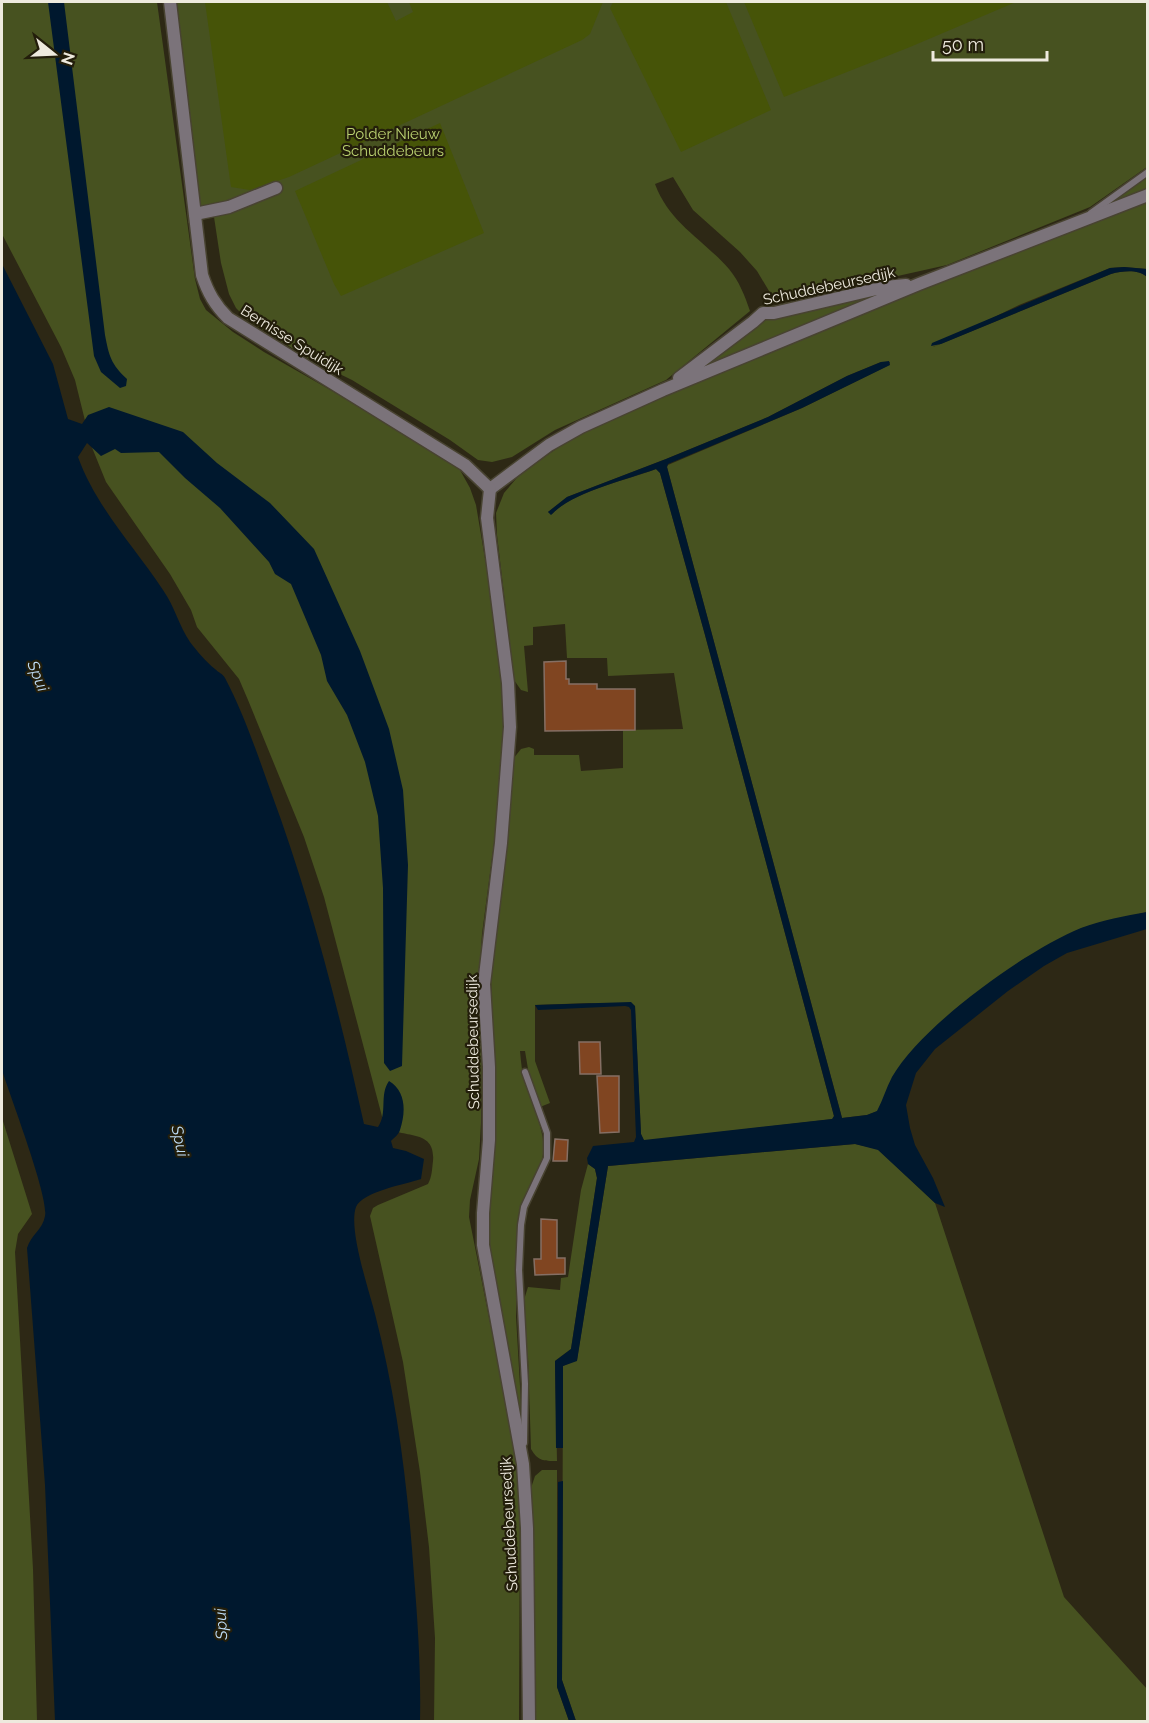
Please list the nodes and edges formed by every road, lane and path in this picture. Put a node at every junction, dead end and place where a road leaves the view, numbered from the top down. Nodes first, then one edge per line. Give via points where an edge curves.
1 (170, 2) edge
2 (1148, 171) edge
3 (276, 188) dead end
4 (1148, 195) edge
5 (195, 214) junction
6 (1081, 220) junction
7 (919, 284) junction
8 (663, 390) junction
9 (490, 489) junction
10 (525, 1072) dead end
11 (523, 1464) junction
12 (529, 1722) edge

1 - 5 street, Bernisse Spuidijk
2 - 6 lane
3 - 5 street via 230,207
4 - 6 street, Schuddebeursedijk
5 - 9 street, Bernisse Spuidijk via 207,292 228,318 465,465
6 - 7 street, Schuddebeursedijk
7 - 8 street, Schuddebeursedijk
7 - 8 street, Schuddebeursedijk via 885,287 774,313 763,312
8 - 9 street, Schuddebeursedijk via 557,440
9 - 11 street, Schuddebeursedijk via 487,518 510,727 484,984 489,1140 483,1245
10 - 11 lane via 547,1133 547,1158 524,1207 521,1225
11 - 12 street, Schuddebeursedijk

